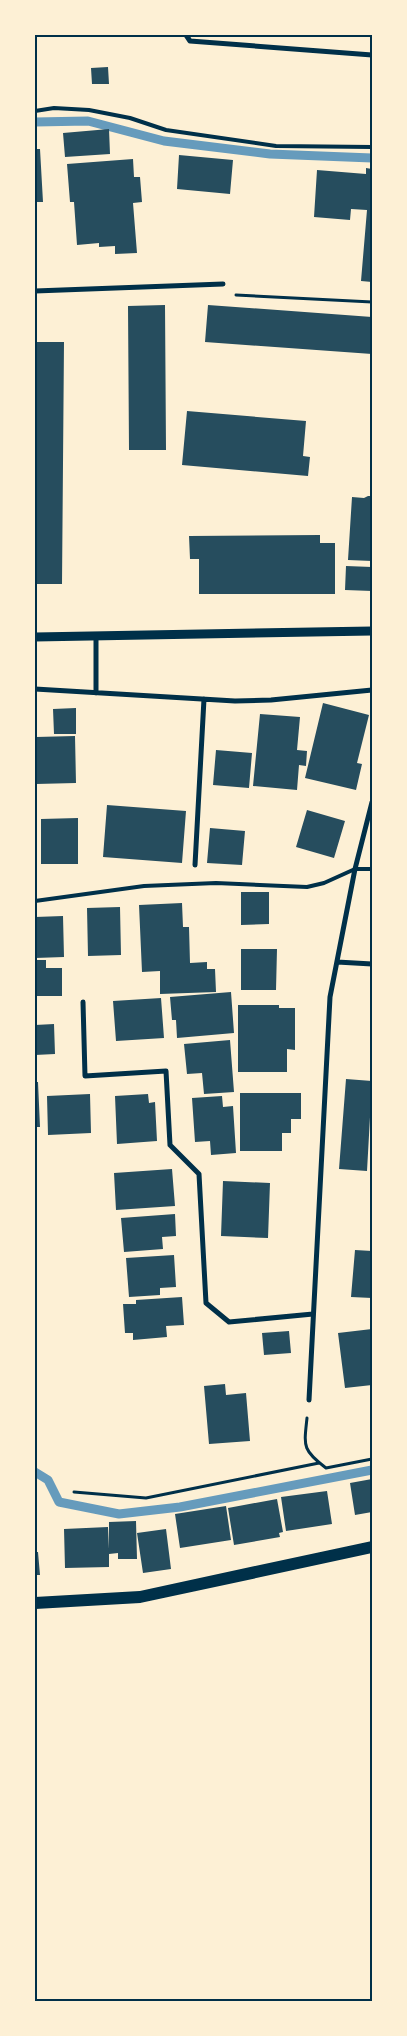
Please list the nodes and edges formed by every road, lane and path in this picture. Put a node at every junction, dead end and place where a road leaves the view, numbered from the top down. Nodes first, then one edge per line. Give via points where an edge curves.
1 (186, 35) edge
2 (372, 55) edge
3 (35, 111) edge
4 (372, 147) edge
5 (224, 284) joint
6 (35, 291) edge
7 (372, 302) edge
8 (372, 631) edge
9 (35, 637) edge
10 (96, 637) junction
11 (35, 689) edge
12 (372, 690) edge
13 (96, 692) junction
14 (204, 699) junction
15 (372, 802) edge
16 (195, 865) dead end
17 (355, 869) junction
18 (372, 869) edge
19 (35, 901) edge
20 (337, 962) junction
21 (372, 964) edge
22 (83, 1002) dead end
23 (313, 1314) junction
24 (309, 1400) joint
25 (372, 1459) edge
26 (319, 1463) junction
27 (74, 1492) dead end
28 (372, 1547) edge
29 (35, 1602) edge

1 - 2 street via 190,41
3 - 4 lane via 54,108 89,110 130,118 166,130 276,146
5 - 6 street
5 - 7 path via 231,295
8 - 10 street
9 - 10 street
10 - 13 street
11 - 13 street
12 - 14 street via 271,700
13 - 14 street
14 - 16 street
15 - 17 street
17 - 18 lane
17 - 19 lane via 307,887 216,883 144,886
17 - 20 street
20 - 21 street
20 - 23 street via 330,997
22 - 23 street via 85,1076 166,1072 170,1145 199,1174 206,1304 229,1322
23 - 24 street
24 - 26 path via 304,1442
25 - 26 path via 326,1468
26 - 27 path via 146,1498
28 - 29 main road via 140,1597

